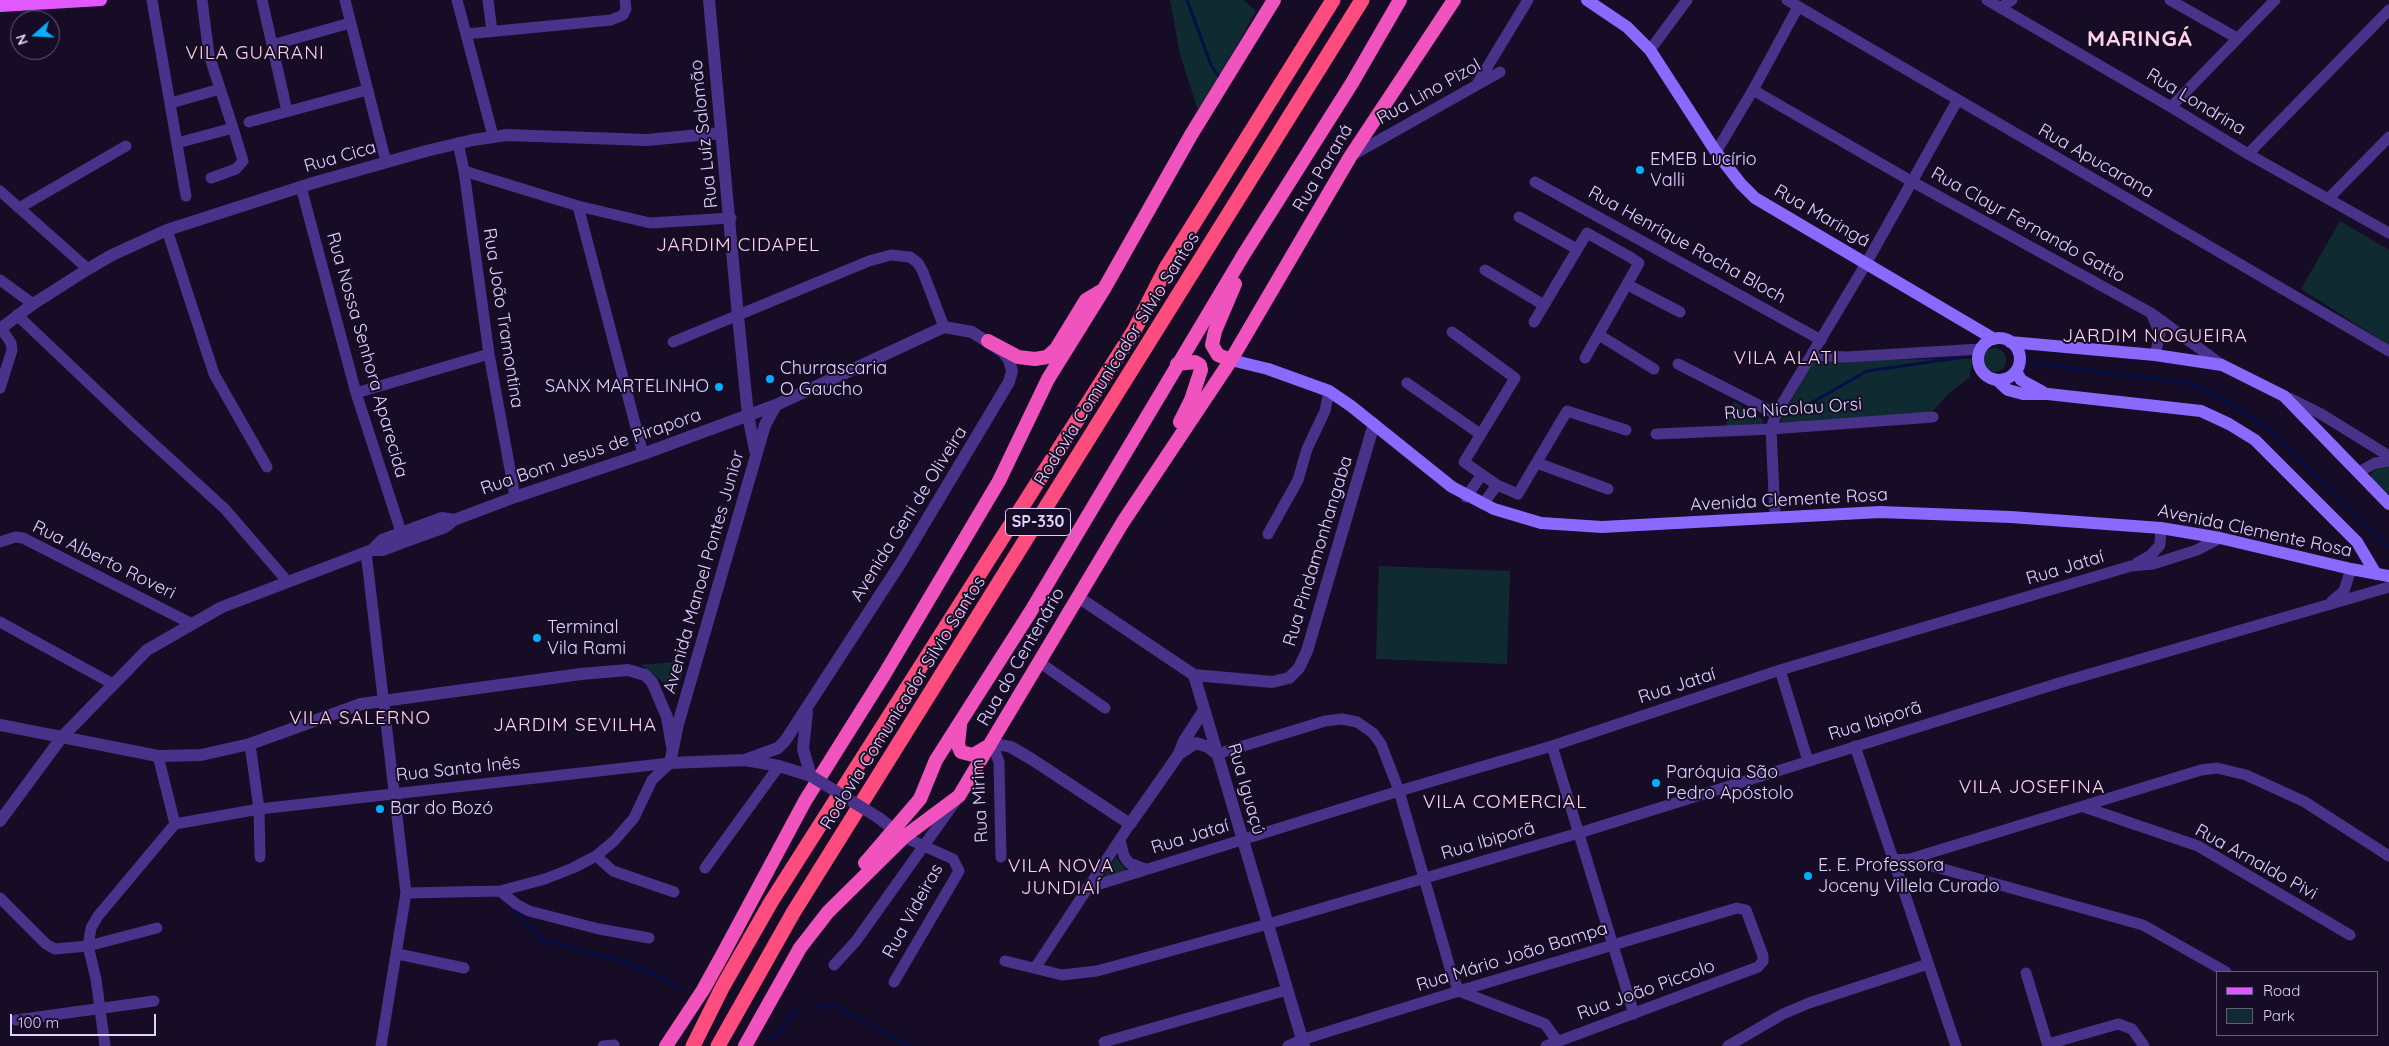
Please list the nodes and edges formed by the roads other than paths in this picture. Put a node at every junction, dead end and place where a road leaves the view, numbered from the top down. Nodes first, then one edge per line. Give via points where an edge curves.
1 (101, 0) edge
2 (152, 0) edge
3 (202, 0) edge
4 (262, 0) edge
5 (345, 0) edge
6 (457, 0) edge
7 (488, 0) edge
8 (625, 0) edge
9 (709, 0) edge
10 (1274, 0) edge
11 (1333, 0) edge
12 (1362, 0) edge
13 (1400, 0) edge
14 (1454, 0) edge
15 (1528, 0) edge
16 (1587, 0) edge
17 (1687, 0) edge
18 (1787, 0) edge
19 (1986, 0) edge
20 (2012, 0) edge
21 (2170, 0) edge
22 (2275, 0) edge
23 (0, 6) edge
24 (1798, 7) junction
25 (2000, 8) junction
26 (2389, 10) edge
27 (350, 23) junction
28 (492, 31) junction
29 (466, 34) junction
30 (2237, 38) junction
31 (272, 45) junction
32 (1650, 50) junction
33 (1500, 72) dead end
34 (1475, 86) junction
35 (220, 89) junction
36 (368, 90) junction
37 (1753, 90) junction
38 (1957, 100) junction
39 (171, 104) junction
40 (2171, 107) junction
41 (287, 111) junction
42 (249, 122) dead end
43 (233, 128) junction
44 (1729, 129) junction
45 (721, 133) junction
46 (493, 136) junction
47 (1706, 137) junction
48 (2389, 137) edge
49 (177, 143) junction
50 (458, 143) junction
51 (126, 146) dead end
52 (1716, 152) junction
53 (2248, 154) junction
54 (1350, 157) junction
55 (386, 162) junction
56 (464, 171) junction
57 (211, 178) dead end
58 (1911, 181) junction
59 (1535, 182) dead end
60 (301, 187) junction
61 (0, 192) edge
62 (186, 196) dead end
63 (2328, 200) junction
64 (578, 206) junction
65 (19, 208) junction
66 (1519, 217) dead end
67 (731, 218) junction
68 (1614, 225) junction
69 (167, 230) junction
70 (2389, 232) edge
71 (1630, 234) junction
72 (1257, 236) junction
73 (1604, 241) junction
74 (1577, 249) junction
75 (1621, 251) junction
76 (1867, 262) junction
77 (88, 269) junction
78 (1485, 270) dead end
79 (0, 280) edge
80 (1628, 284) junction
81 (1104, 289) junction
82 (33, 304) junction
83 (1544, 305) junction
84 (1680, 312) dead end
85 (2151, 313) junction
86 (17, 315) junction
87 (738, 316) junction
88 (1534, 322) dead end
89 (944, 327) junction
90 (1, 328) edge
91 (1452, 332) dead end
92 (1598, 335) junction
93 (1994, 339) junction
94 (1821, 340) junction
95 (988, 341) junction
96 (674, 342) dead end
97 (2010, 342) junction
98 (1981, 349) junction
99 (2389, 351) edge
100 (489, 354) junction
101 (1812, 355) junction
102 (2155, 355) junction
103 (1585, 358) dead end
104 (1231, 360) junction
105 (1177, 364) junction
106 (1678, 364) dead end
107 (2222, 364) junction
108 (1654, 369) dead end
109 (2016, 371) junction
110 (1997, 380) junction
111 (1407, 383) dead end
112 (0, 388) edge
113 (1329, 392) junction
114 (356, 393) junction
115 (2048, 394) junction
116 (2284, 396) junction
117 (776, 405) junction
118 (1776, 414) junction
119 (748, 415) junction
120 (1933, 417) dead end
121 (1374, 424) junction
122 (1626, 430) dead end
123 (1771, 430) junction
124 (1480, 434) junction
125 (1656, 434) dead end
126 (643, 454) junction
127 (2389, 456) edge
128 (755, 461) junction
129 (2389, 462) edge
130 (1538, 463) junction
131 (267, 467) dead end
132 (1156, 472) junction
133 (2359, 472) junction
134 (1481, 476) junction
135 (1497, 485) junction
136 (1608, 489) dead end
137 (515, 497) junction
138 (1466, 497) junction
139 (1483, 504) junction
140 (2389, 504) edge
141 (1775, 516) junction
142 (2161, 528) junction
143 (1268, 534) dead end
144 (403, 538) junction
145 (2220, 538) junction
146 (0, 542) edge
147 (369, 550) junction
148 (2131, 566) junction
149 (2351, 569) junction
150 (2376, 574) junction
151 (2389, 576) edge
152 (287, 581) junction
153 (2389, 586) edge
154 (1078, 597) junction
155 (2321, 607) junction
156 (0, 622) edge
157 (192, 624) junction
158 (1039, 662) junction
159 (1780, 670) junction
160 (1194, 675) junction
161 (113, 684) junction
162 (384, 701) junction
163 (808, 707) junction
164 (1105, 708) dead end
165 (1204, 710) junction
166 (960, 724) junction
167 (0, 725) edge
168 (62, 737) junction
169 (992, 743) junction
170 (250, 744) junction
171 (672, 746) junction
172 (1552, 746) junction
173 (1855, 746) junction
174 (1179, 754) junction
175 (1217, 754) junction
176 (158, 756) junction
177 (745, 760) junction
178 (1808, 761) junction
179 (670, 763) junction
180 (779, 766) junction
181 (812, 776) junction
182 (1398, 791) junction
183 (395, 794) junction
184 (958, 796) junction
185 (2084, 807) junction
186 (259, 809) junction
187 (906, 816) junction
188 (879, 818) junction
189 (0, 821) edge
190 (175, 824) junction
191 (1130, 824) junction
192 (1579, 832) junction
193 (899, 834) junction
194 (1242, 839) junction
195 (1120, 840) junction
196 (925, 845) junction
197 (596, 856) junction
198 (2389, 856) edge
199 (260, 857) dead end
200 (1001, 857) dead end
201 (1910, 859) junction
202 (1891, 860) junction
203 (705, 868) dead end
204 (1145, 869) junction
205 (1424, 878) junction
206 (1087, 888) junction
207 (500, 891) junction
208 (674, 892) dead end
209 (406, 893) junction
210 (0, 898) edge
211 (1268, 924) junction
212 (157, 928) dead end
213 (2350, 935) dead end
214 (649, 938) dead end
215 (1613, 945) junction
216 (88, 946) junction
217 (398, 954) junction
218 (1005, 961) dead end
219 (834, 964) dead end
220 (1928, 964) junction
221 (1758, 967) joint
222 (464, 968) dead end
223 (1035, 968) junction
224 (2224, 971) edge
225 (2026, 973) dead end
226 (894, 982) dead end
227 (723, 986) junction
228 (1286, 990) junction
229 (1459, 991) junction
230 (154, 1001) dead end
231 (100, 1007) junction
232 (1634, 1014) junction
233 (16, 1020) dead end
234 (1104, 1042) dead end
235 (1558, 1042) junction
236 (1302, 1043) edge
237 (1740, 1043) edge
238 (2048, 1045) edge
239 (105, 1046) edge
240 (381, 1046) edge
241 (666, 1046) edge
242 (684, 1046) edge
243 (693, 1046) edge
244 (718, 1046) edge
245 (737, 1046) edge
246 (746, 1046) edge
247 (1288, 1046) edge
248 (1546, 1046) edge
249 (1728, 1046) edge
250 (1956, 1046) edge
251 (2144, 1046) edge

1 - 23 main road
2 - 39 street
3 - 35 street via 209,55
4 - 31 street
5 - 27 street
6 - 29 street
7 - 28 street
8 - 28 street via 623,15 611,20
9 - 45 street, Rua Luíz Salomão
10 - 81 highway via 1191,135
11 - 227 highway, Rodovia Comunicador Silvio Santos / SP-330 via 1166,268 1134,329 776,893
12 - 244 highway, Rodovia Comunicador Silvio Santos / SP-330 via 793,913
13 - 72 highway
14 - 54 highway, Rua Paraná
15 - 34 street
16 - 32 main road, Rua Maringá via 1627,27
17 - 32 street
18 - 24 street, Rua Apucarana
19 - 25 street, Rua Londrina
20 - 25 street
21 - 30 street
22 - 30 street
24 - 37 street
24 - 38 street, Rua Apucarana
25 - 40 street, Rua Londrina
26 - 53 street
27 - 31 street
27 - 36 street
28 - 29 street
29 - 46 street
30 - 40 street
31 - 41 street
32 - 47 main road, Rua Maringá
33 - 34 street, Rua Lino Pizol
34 - 54 street, Rua Lino Pizol
35 - 39 street
35 - 43 street
36 - 41 street
36 - 55 street
37 - 44 street
37 - 58 street, Rua Clayr Fernando Gatto
38 - 58 street
38 - 99 street, Rua Apucarana
39 - 49 street
40 - 53 street, Rua Londrina
41 - 42 street
43 - 49 street
43 - 57 street via 243,161 236,169
44 - 47 street via 1717,136
44 - 52 street
45 - 46 street, Rua Cica via 646,140
45 - 67 street, Rua Luíz Salomão
46 - 50 street, Rua Cica
47 - 52 main road, Rua Maringá
48 - 63 street
49 - 62 street
50 - 55 street, Rua Cica
50 - 56 street, Rua João Tramontina
51 - 65 street
52 - 76 main road, Rua Maringá via 1755,198
53 - 63 street, Rua Londrina
54 - 104 highway, Rua Paraná
55 - 60 street, Rua Cica
56 - 64 street
56 - 100 street, Rua João Tramontina
58 - 76 street
58 - 85 street, Rua Clayr Fernando Gatto
59 - 68 street, Rua Henrique Rocha Bloch
60 - 69 street, Rua Cica
60 - 114 street, Rua Nossa Senhora Aparecida
61 - 65 street
63 - 70 street, Rua Londrina
64 - 67 street via 650,223
64 - 126 street
65 - 77 street
66 - 74 street
67 - 87 street, Rua Luíz Salomão
68 - 71 street, Rua Henrique Rocha Bloch
68 - 73 street
69 - 77 street, Rua Cica via 112,254
69 - 131 street via 214,374
71 - 75 street
71 - 94 street, Rua Henrique Rocha Bloch
72 - 104 highway via 1230,292 1213,338 1214,351
72 - 105 highway
73 - 74 street via 1587,233
73 - 75 street
74 - 83 street
75 - 80 street via 1639,264
76 - 93 main road, Rua Maringá
76 - 94 street
77 - 82 street, Rua Cica
78 - 83 street
79 - 82 street
80 - 84 street
80 - 92 street
81 - 95 highway via 1086,300 1047,358 1018,357
81 - 241 highway via 1048,379 999,482 884,675 804,801 707,983
82 - 86 street, Rua Cica
83 - 88 street
85 - 102 street via 2160,334
85 - 107 street, Rua Clayr Fernando Gatto
86 - 90 street, Rua Cica
86 - 152 street via 226,509
87 - 89 street via 869,261 900,255 910,258 923,272
87 - 96 street
87 - 119 street, Rua Luíz Salomão
89 - 95 street via 972,332
89 - 117 street, Rua Bom Jesus de Pirapora
90 - 112 street via 12,350
91 - 124 street via 1515,378
92 - 103 street
92 - 108 street
93 - 97 main road
93 - 98 main road
94 - 101 street
95 - 163 street, Avenida Geni de Oliveira via 1009,360 1012,371 1009,382 902,560
97 - 102 main road
97 - 109 main road via 2020,358
98 - 101 street via 1846,358
98 - 110 main road via 1980,367 1987,376
100 - 114 street
100 - 137 street, Rua João Tramontina
101 - 118 street
102 - 107 main road
104 - 113 main road, Avenida Clemente Rosa
104 - 132 highway, Rua do Centenário
105 - 132 highway via 1195,362 1201,370 1191,400
105 - 166 highway via 1118,468
106 - 118 street
107 - 116 main road, Rua Clayr Fernando Gatto
109 - 110 main road via 2008,378
109 - 115 main road via 2021,380
110 - 115 main road via 2014,392
111 - 124 street
113 - 121 main road, Avenida Clemente Rosa
113 - 143 street via 1325,411 1307,449 1298,480
114 - 144 street, Rua Nossa Senhora Aparecida
115 - 150 main road via 2201,411 2229,424 2255,440 2357,542
116 - 127 street, Rua Clayr Fernando Gatto
116 - 133 main road, Rua Clayr Fernando Gatto
117 - 119 street, Rua Bom Jesus de Pirapora
117 - 128 street, Avenida Manoel Pontes Junior via 765,425
118 - 123 street
119 - 126 street, Rua Bom Jesus de Pirapora
119 - 128 street, Rua Luíz Salomão
120 - 123 street, Rua Nicolau Orsi
121 - 138 main road, Avenida Clemente Rosa
121 - 160 street, Rua Pindamonhangaba via 1307,651 1299,668 1289,678 1272,682
122 - 130 street via 1567,411
123 - 125 street, Rua Nicolau Orsi
123 - 141 street
124 - 134 street via 1464,462
126 - 137 street, Rua Bom Jesus de Pirapora
128 - 171 street, Avenida Manoel Pontes Junior
129 - 133 street via 2375,463
130 - 135 street via 1518,494
130 - 136 street
132 - 154 highway, Rua do Centenário
133 - 140 main road, Rua Clayr Fernando Gatto
134 - 135 street
134 - 138 street
135 - 139 street
137 - 144 street, Rua Bom Jesus de Pirapora via 454,520 445,527
138 - 139 main road, Avenida Clemente Rosa
139 - 141 main road, Avenida Clemente Rosa via 1541,523 1566,526 1602,527
141 - 142 main road, Avenida Clemente Rosa via 1880,512
142 - 145 main road, Avenida Clemente Rosa
142 - 148 street via 2160,545
144 - 147 street, Rua Bom Jesus de Pirapora via 382,540
145 - 148 street, Rua Jataí via 2197,550 2153,564
145 - 149 main road, Avenida Clemente Rosa
146 - 157 street, Rua Alberto Roveri via 14,536 23,538
147 - 152 street, Rua Bom Jesus de Pirapora
147 - 162 street
148 - 159 street, Rua Jataí
149 - 150 main road, Avenida Clemente Rosa
149 - 155 street, Rua Ibiporã via 2344,591
150 - 151 main road, Avenida Clemente Rosa
152 - 157 street, Rua Bom Jesus de Pirapora via 222,607
153 - 155 street, Rua Ibiporã
154 - 158 highway, Rua do Centenário
154 - 160 street
155 - 173 street, Rua Ibiporã
156 - 161 street
157 - 161 street, Rua Bom Jesus de Pirapora via 148,650
158 - 164 street
158 - 169 highway, Rua do Centenário
159 - 172 street, Rua Jataí
159 - 178 street
160 - 165 street, Rua Iguaçú
161 - 168 street, Rua Bom Jesus de Pirapora
162 - 170 street via 343,709
162 - 171 street via 628,670 645,675 652,682 667,717
162 - 183 street
163 - 177 street, Avenida Geni de Oliveira via 778,748
163 - 181 street via 803,749
165 - 174 street
165 - 175 street, Rua Iguaçú
166 - 169 highway via 958,745 961,752 973,755
166 - 187 highway via 936,760 920,799
167 - 168 street
168 - 176 street
168 - 189 street, Rua Bom Jesus de Pirapora
169 - 184 highway, Rua do Centenário
169 - 191 street via 1011,747 1034,760
169 - 200 street, Rua Mirim via 999,762
170 - 176 street via 201,755
170 - 186 street
171 - 179 street, Avenida Manoel Pontes Junior
172 - 182 street, Rua Jataí
172 - 192 street
173 - 178 street, Rua Ibiporã
173 - 202 street
174 - 175 street via 1196,743 1208,746
174 - 191 street
175 - 182 street via 1325,721 1342,719 1357,722 1377,739 1388,759
175 - 194 street, Rua Iguaçú
176 - 190 street
177 - 179 street, Rua Santa Inês
177 - 180 street
178 - 192 street, Rua Ibiporã
179 - 183 street, Rua Santa Inês
179 - 197 street via 652,780 634,818
180 - 181 street
180 - 203 street
181 - 188 street, bridge
182 - 194 street, Rua Jataí
182 - 205 street
183 - 186 street, Rua Santa Inês
183 - 209 street
184 - 193 highway
184 - 196 street, Rua do Centenário
185 - 198 street via 2201,770 2231,770 2305,802
185 - 201 street
185 - 213 street, Rua Arnaldo Pivi via 2198,846
186 - 190 street, Rua Santa Inês
186 - 199 street
187 - 188 street via 894,820
187 - 193 highway
188 - 193 street
190 - 216 street via 98,916 91,928
191 - 195 street
192 - 205 street, Rua Ibiporã
192 - 215 street
193 - 196 street
193 - 245 highway via 801,932
193 - 246 highway via 800,948
194 - 204 street, Rua Jataí
194 - 211 street, Rua Iguaçú
195 - 204 street, Rua Jataí via 1129,863
195 - 206 street
196 - 219 street, Rua do Centenário via 856,942
196 - 226 street, Rua Videiras via 953,859 960,871
197 - 207 street via 545,879
197 - 208 street via 613,871
201 - 202 street
201 - 224 street via 2143,925
202 - 220 street
204 - 206 street, Rua Jataí
205 - 211 street, Rua Ibiporã
205 - 229 street
206 - 223 street
207 - 209 street
207 - 214 street via 529,911
209 - 217 street
210 - 216 street via 46,944 62,950
211 - 223 street, Rua Ibiporã via 1098,970 1062,975
211 - 228 street, Rua Iguaçú
212 - 216 street
215 - 221 street, Rua Mário João Bampa via 1736,908 1746,910 1763,956
215 - 229 street, Rua Mário João Bampa
215 - 232 street
216 - 231 street
217 - 222 street
217 - 240 street
218 - 223 street, Rua Ibiporã
220 - 237 street via 1809,1002 1783,1014
220 - 250 street
221 - 232 street, Rua João Piccolo
225 - 238 street
227 - 242 highway
227 - 243 highway, Rodovia Comunicador Silvio Santos / SP-330
228 - 234 street
228 - 236 street, Rua Iguaçú
229 - 235 street via 1545,1024
229 - 236 street, Rua Mário João Bampa
230 - 231 street
231 - 233 street
231 - 239 street
232 - 235 street, Rua João Piccolo
235 - 248 street, Rua João Piccolo
236 - 247 street, Rua Mário João Bampa
237 - 249 street
238 - 251 street via 2118,1024 2132,1029

